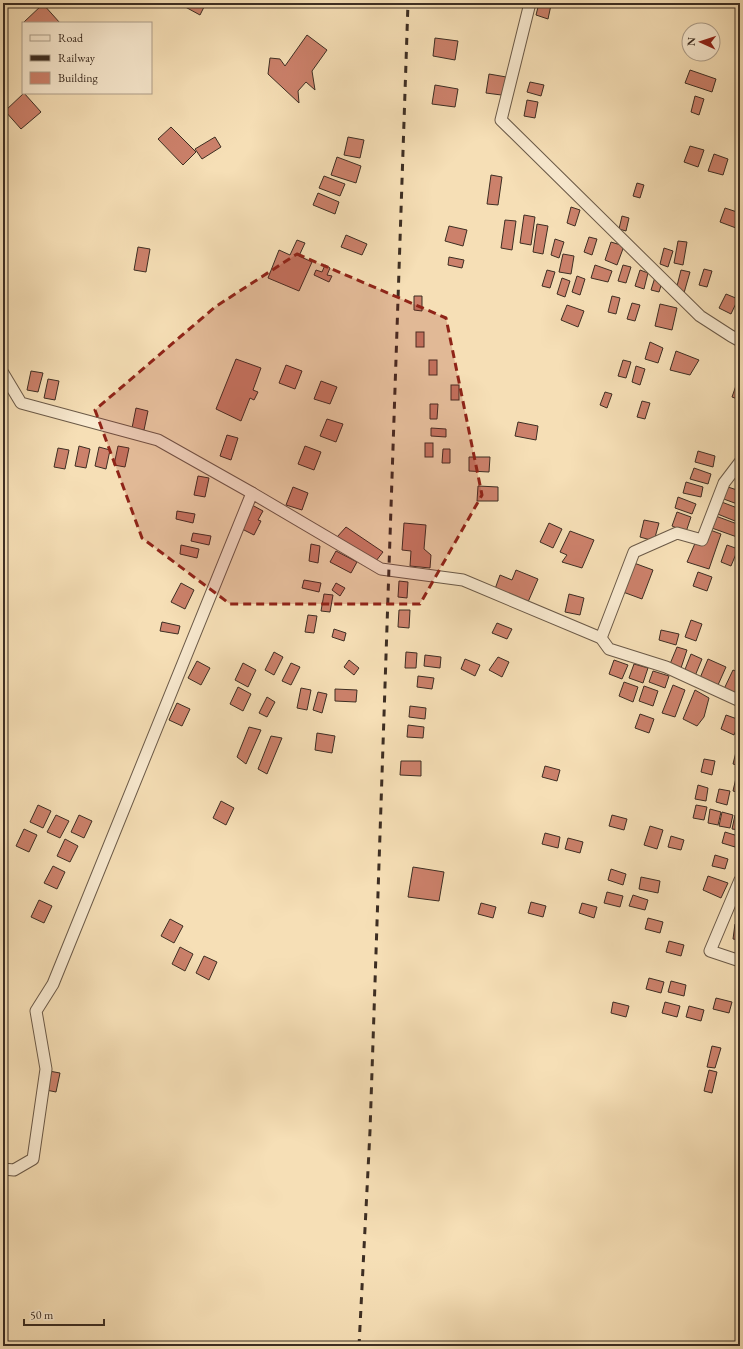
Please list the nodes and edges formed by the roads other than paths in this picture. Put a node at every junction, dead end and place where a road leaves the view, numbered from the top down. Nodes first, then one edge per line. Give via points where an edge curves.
1 (530, 3) edge
2 (740, 341) edge
3 (3, 373) edge
4 (740, 462) edge
5 (252, 493) junction
6 (601, 638) junction
7 (740, 701) edge
8 (740, 880) edge
9 (740, 960) edge
10 (3, 1169) edge

1 - 2 street via 501,120 700,316
3 - 5 street via 21,403 158,440
4 - 6 street via 724,483 702,540 677,533 634,552
5 - 6 street via 381,569 463,580
5 - 10 street via 53,984 36,1010 46,1069 34,1159 14,1170
6 - 7 street via 609,649 666,667
8 - 9 street via 710,951

